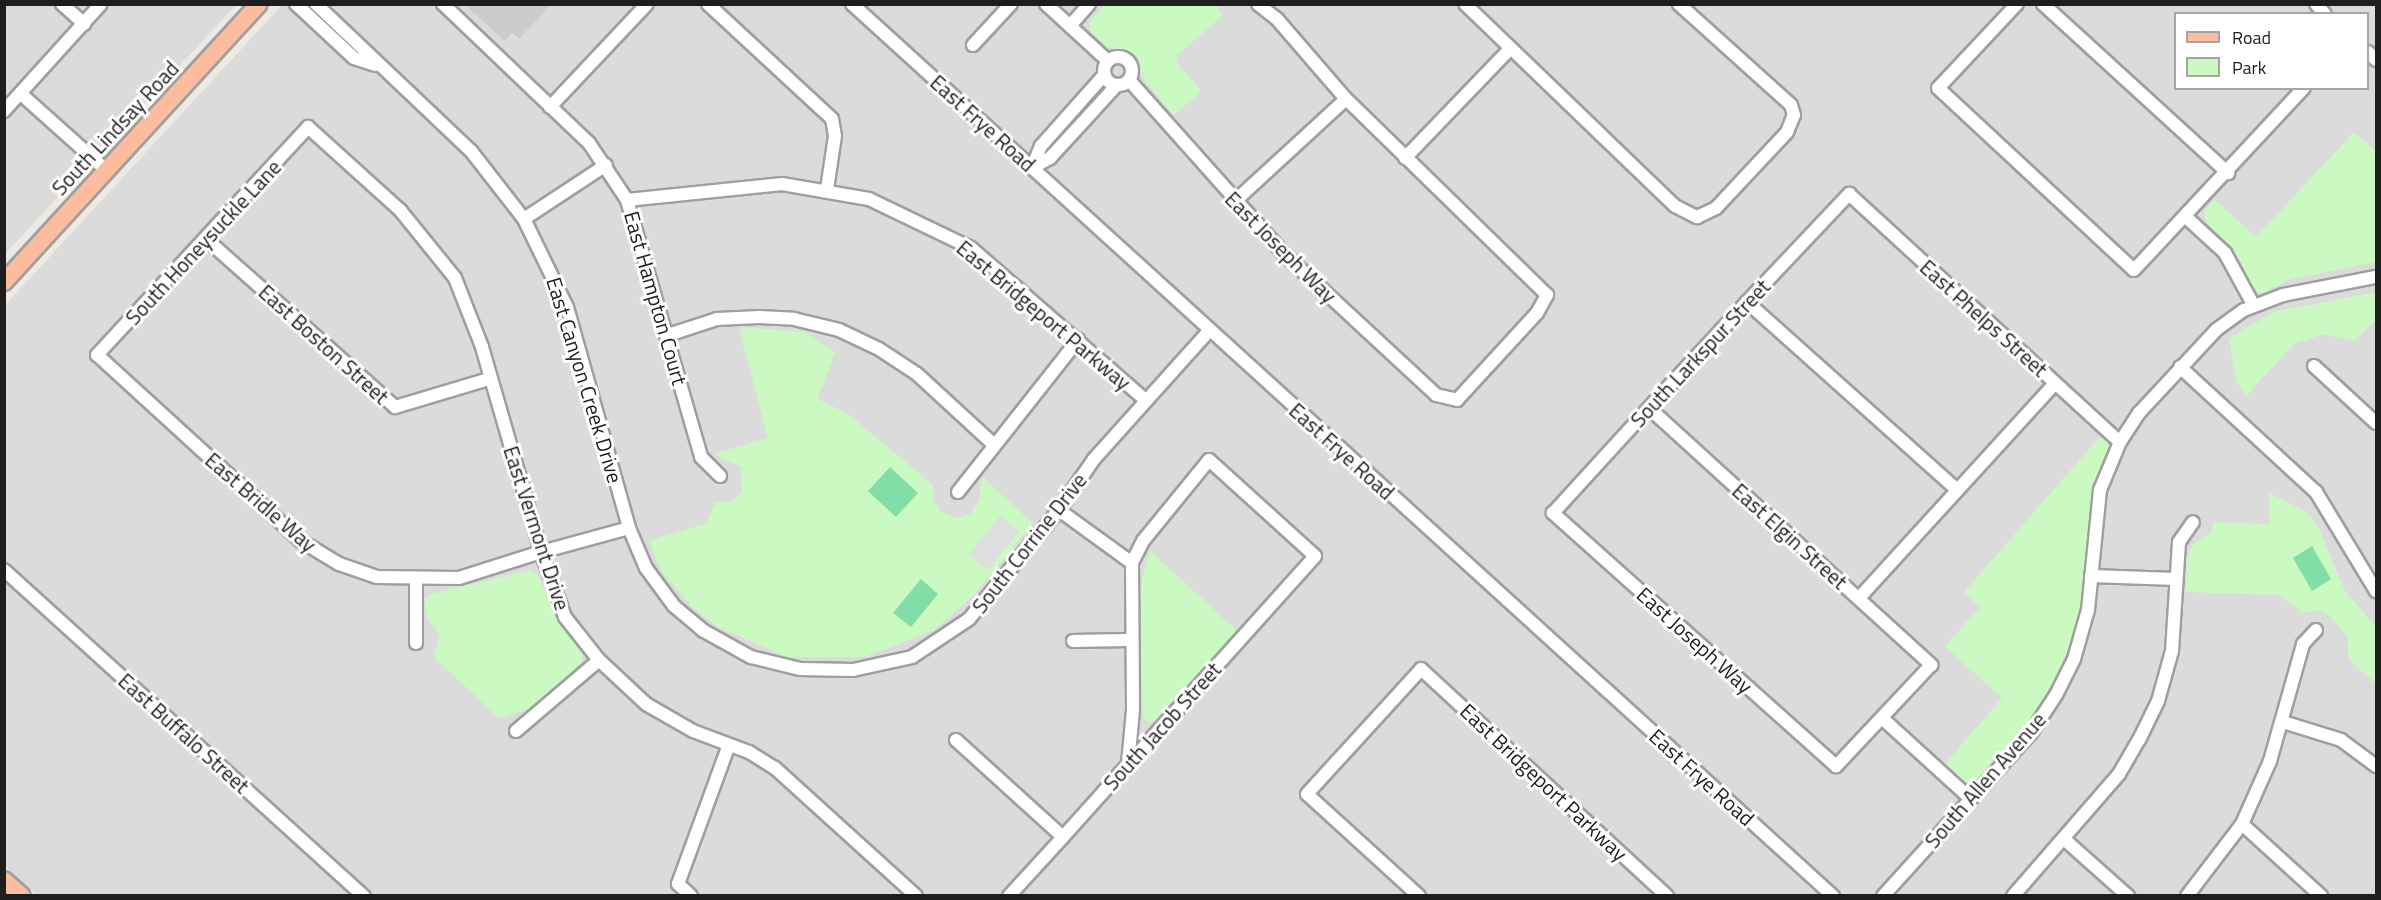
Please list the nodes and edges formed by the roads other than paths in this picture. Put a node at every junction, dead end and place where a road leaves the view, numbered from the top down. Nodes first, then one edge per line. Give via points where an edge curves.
1 (62, 4) edge
2 (101, 4) edge
3 (259, 4) edge
4 (296, 4) edge
5 (316, 4) edge
6 (443, 4) edge
7 (647, 4) edge
8 (708, 4) edge
9 (852, 4) edge
10 (1011, 4) edge
11 (1046, 4) edge
12 (1089, 4) edge
13 (1258, 4) edge
14 (1465, 4) edge
15 (1679, 4) edge
16 (2017, 4) edge
17 (2043, 4) edge
18 (84, 24) junction
19 (1070, 26) junction
20 (973, 45) dead end
21 (1509, 50) junction
22 (375, 65) junction
23 (1106, 68) junction
24 (1123, 82) junction
25 (2302, 90) edge
26 (21, 94) junction
27 (1346, 99) junction
28 (550, 107) junction
29 (4, 111) edge
30 (308, 127) joint
31 (1405, 158) junction
32 (606, 165) junction
33 (1032, 168) junction
34 (106, 170) junction
35 (2228, 173) junction
36 (827, 189) junction
37 (1849, 194) joint
38 (627, 200) junction
39 (1234, 202) junction
40 (2187, 218) junction
41 (524, 219) junction
42 (206, 239) junction
43 (2376, 277) edge
44 (4, 282) edge
45 (1747, 302) junction
46 (2254, 306) junction
47 (1209, 331) junction
48 (668, 335) junction
49 (1078, 340) junction
50 (97, 355) joint
51 (2314, 366) dead end
52 (2180, 367) junction
53 (489, 379) junction
54 (2055, 383) junction
55 (1145, 400) junction
56 (1649, 408) junction
57 (2376, 423) edge
58 (2120, 442) junction
59 (993, 444) junction
60 (720, 476) dead end
61 (1957, 490) junction
62 (958, 492) dead end
63 (1059, 510) junction
64 (1553, 513) joint
65 (2193, 522) dead end
66 (629, 528) junction
67 (542, 552) junction
68 (1132, 564) junction
69 (4, 570) edge
70 (2091, 576) junction
71 (2176, 579) junction
72 (416, 581) junction
73 (2376, 591) edge
74 (1859, 598) junction
75 (2316, 630) dead end
76 (1132, 640) junction
77 (1073, 641) dead end
78 (416, 644) dead end
79 (599, 660) junction
80 (800, 669) joint
81 (1883, 719) junction
82 (2283, 722) junction
83 (516, 731) dead end
84 (956, 740) dead end
85 (728, 747) junction
86 (1128, 764) junction
87 (2376, 766) edge
88 (1971, 799) junction
89 (2242, 824) junction
90 (1063, 837) junction
91 (2064, 838) junction
92 (4, 880) edge
93 (21, 896) edge
94 (364, 896) edge
95 (691, 896) edge
96 (916, 896) edge
97 (1008, 896) edge
98 (1419, 896) edge
99 (1667, 896) edge
100 (1833, 896) edge
101 (1883, 896) edge
102 (2013, 896) edge
103 (2128, 896) edge
104 (2187, 896) edge
105 (2321, 896) edge

1 - 18 street
2 - 18 street
3 - 34 main road, South Lindsay Road
4 - 22 street, East Canyon Creek Drive via 354,58
5 - 22 street, East Canyon Creek Drive
6 - 28 street, East Hampton Court
7 - 28 street
8 - 36 street via 832,119 835,136
9 - 33 street, East Frye Road
10 - 20 street
11 - 19 street, East Joseph Way
12 - 19 street
13 - 27 street via 1277,19
14 - 21 street
15 - 21 street via 1791,105 1794,115 1787,132 1716,208 1697,217 1675,206
16 - 40 street via 1938,88 2134,270
17 - 35 street
18 - 26 street
19 - 23 street, East Joseph Way
21 - 31 street
22 - 41 street, East Canyon Creek Drive via 471,151
23 - 24 street, East Joseph Way
23 - 24 street, East Joseph Way via 1119,57 1129,62
23 - 33 street via 1041,146
24 - 33 street via 1050,158
24 - 39 street, East Joseph Way
25 - 35 street
26 - 29 street
26 - 34 street
27 - 31 street
27 - 39 street
28 - 32 street, East Hampton Court
30 - 42 street, South Honeysuckle Lane
30 - 53 street, East Vermont Drive via 400,210 455,278
31 - 39 street, East Joseph Way via 1547,295 1537,313 1464,394 1446,400 1301,270
32 - 38 street, East Hampton Court
32 - 41 street
33 - 47 street, East Frye Road
34 - 44 main road, South Lindsay Road
35 - 40 street
36 - 38 street, East Bridgeport Parkway via 749,184
36 - 49 street, East Bridgeport Parkway via 869,199 971,248
37 - 45 street, South Larkspur Street
37 - 54 street, East Phelps Street
38 - 48 street, East Hampton Court
40 - 46 street via 2225,253
41 - 66 street, East Canyon Creek Drive via 567,307
42 - 50 street, South Honeysuckle Lane
42 - 53 street, East Boston Street via 394,407
43 - 46 street, South Allen Avenue via 2283,295
45 - 56 street, South Larkspur Street
45 - 61 street
46 - 52 street, South Allen Avenue via 2216,330
47 - 55 street, South Corrine Drive
47 - 100 street, East Frye Road
48 - 59 street via 717,319 794,319 839,330 879,349 917,374
48 - 60 street, East Hampton Court via 701,457
49 - 55 street, East Bridgeport Parkway
49 - 59 street
50 - 72 street, East Bridle Way via 301,541 339,564 377,577
51 - 57 street
52 - 58 street, South Allen Avenue
52 - 73 street via 2307,482 2332,511
53 - 67 street, East Vermont Drive
54 - 58 street, East Phelps Street
54 - 61 street
55 - 63 street, South Corrine Drive via 1094,459
56 - 64 street, South Larkspur Street
56 - 74 street, East Elgin Street
58 - 70 street, South Allen Avenue via 2100,490
59 - 62 street
61 - 74 street
63 - 68 street
63 - 80 street, South Corrine Drive via 969,619 912,657 853,670
64 - 81 street, East Joseph Way via 1836,766
65 - 71 street via 2179,542
66 - 67 street, East Bridle Way
66 - 80 street, East Canyon Creek Drive via 647,570 674,606 704,631 751,657
67 - 72 street, East Bridle Way via 459,578
67 - 79 street, East Vermont Drive via 566,617
68 - 76 street
68 - 86 street, South Jacob Street via 1143,541 1209,460 1315,556
69 - 94 street, East Buffalo Street
70 - 71 street
70 - 88 street, South Allen Avenue via 2088,610 2074,659 2056,696 2031,733
71 - 91 street via 2172,651 2158,701 2120,774
72 - 78 street
74 - 81 street, East Elgin Street via 1931,665
75 - 82 street via 2303,644
76 - 77 street
76 - 86 street via 1133,710
79 - 83 street
79 - 85 street, East Vermont Drive via 646,704
81 - 88 street
82 - 87 street via 2341,740
82 - 89 street
84 - 90 street
85 - 95 street via 678,884
85 - 96 street, East Vermont Drive via 749,752 775,768
86 - 90 street, South Jacob Street
88 - 101 street, South Allen Avenue
89 - 104 street
89 - 105 street
90 - 97 street, South Jacob Street
91 - 102 street
91 - 103 street
92 - 93 main road
98 - 99 street, East Bridgeport Parkway via 1307,794 1421,669

